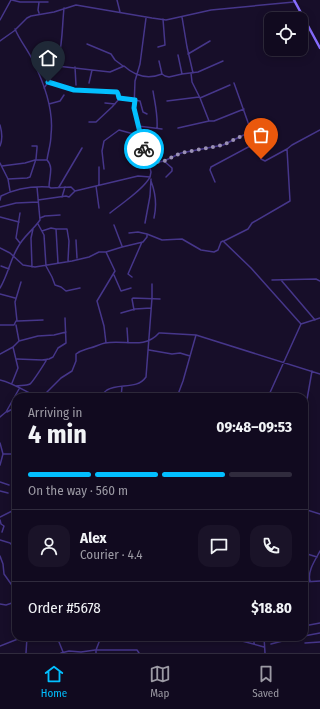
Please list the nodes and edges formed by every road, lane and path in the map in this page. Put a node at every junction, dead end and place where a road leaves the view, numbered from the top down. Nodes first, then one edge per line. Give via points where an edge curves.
1 (12, 0) edge
2 (117, 0) edge
3 (295, 1) edge
4 (39, 2) junction
5 (48, 2) dead end
6 (64, 8) junction
7 (120, 12) junction
8 (40, 14) junction
9 (146, 17) junction
10 (182, 17) junction
11 (0, 20) edge
12 (163, 20) junction
13 (16, 29) junction
14 (0, 41) edge
15 (210, 41) dead end
16 (87, 44) dead end
17 (158, 47) dead end
18 (320, 48) edge
19 (188, 54) junction
20 (178, 55) dead end
21 (159, 61) dead end
22 (223, 61) dead end
23 (57, 66) junction
24 (123, 66) junction
25 (75, 67) junction
26 (92, 70) junction
27 (192, 73) junction
28 (162, 74) junction
29 (182, 74) junction
30 (137, 75) junction
31 (48, 82) junction
32 (234, 82) dead end
33 (89, 83) dead end
34 (76, 84) dead end
35 (230, 85) dead end
36 (44, 88) junction
37 (153, 91) dead end
38 (64, 95) dead end
39 (199, 97) junction
40 (119, 98) junction
41 (135, 100) junction
42 (167, 101) dead end
43 (105, 103) dead end
44 (49, 104) junction
45 (115, 104) junction
46 (244, 109) junction
47 (147, 114) dead end
48 (209, 121) junction
49 (89, 122) dead end
50 (0, 125) edge
51 (138, 126) junction
52 (157, 128) junction
53 (178, 128) dead end
54 (162, 129) dead end
55 (320, 130) edge
56 (252, 131) junction
57 (141, 136) junction
58 (256, 143) junction
59 (0, 146) edge
60 (32, 146) dead end
61 (82, 148) dead end
62 (287, 149) junction
63 (146, 158) junction
64 (35, 160) junction
65 (47, 160) junction
66 (164, 161) junction
67 (0, 163) edge
68 (2, 166) junction
69 (99, 167) dead end
70 (104, 169) dead end
71 (166, 177) dead end
72 (150, 178) junction
73 (8, 179) junction
74 (215, 182) dead end
75 (99, 185) junction
76 (96, 186) junction
77 (37, 187) junction
78 (49, 187) junction
79 (65, 187) junction
80 (59, 188) junction
81 (75, 191) junction
82 (10, 192) junction
83 (62, 197) junction
84 (0, 200) edge
85 (38, 201) junction
86 (0, 207) edge
87 (99, 208) dead end
88 (110, 212) dead end
89 (20, 213) dead end
90 (60, 215) dead end
91 (0, 217) edge
92 (40, 218) junction
93 (154, 218) dead end
94 (19, 222) junction
95 (145, 223) dead end
96 (37, 224) junction
97 (114, 225) dead end
98 (56, 228) junction
99 (33, 229) junction
100 (42, 231) junction
101 (129, 233) dead end
102 (147, 234) junction
103 (76, 240) dead end
104 (223, 241) junction
105 (142, 242) junction
106 (20, 243) junction
107 (122, 246) junction
108 (0, 248) edge
109 (106, 252) junction
110 (13, 255) junction
111 (77, 259) junction
112 (68, 261) junction
113 (58, 263) junction
114 (1, 266) edge
115 (46, 266) junction
116 (32, 267) junction
117 (9, 268) junction
118 (114, 275) junction
119 (132, 277) dead end
120 (272, 280) dead end
121 (281, 280) junction
122 (320, 281) edge
123 (21, 282) dead end
124 (152, 284) dead end
125 (0, 288) edge
126 (80, 288) dead end
127 (131, 288) dead end
128 (0, 294) edge
129 (16, 298) junction
130 (152, 298) junction
131 (160, 299) dead end
132 (151, 308) junction
133 (134, 310) junction
134 (121, 313) dead end
135 (65, 318) dead end
136 (320, 318) edge
137 (43, 320) dead end
138 (316, 320) junction
139 (16, 321) junction
140 (16, 324) junction
141 (301, 324) junction
142 (0, 325) edge
143 (127, 328) dead end
144 (66, 332) junction
145 (196, 335) junction
146 (19, 341) junction
147 (149, 342) junction
148 (106, 343) junction
149 (128, 343) junction
150 (13, 347) junction
151 (148, 350) junction
152 (0, 354) edge
153 (190, 356) junction
154 (16, 359) junction
155 (47, 359) junction
156 (283, 363) junction
157 (312, 371) junction
158 (320, 374) edge
159 (0, 380) edge
160 (11, 383) junction
161 (16, 386) junction
162 (122, 387) junction
163 (19, 388) junction
164 (16, 393) edge
165 (30, 393) edge
166 (46, 393) edge
167 (104, 393) edge
168 (121, 393) edge
169 (178, 393) edge
170 (270, 393) edge
171 (308, 394) edge
172 (12, 401) edge
173 (12, 409) edge
174 (6, 412) junction
175 (0, 417) edge
176 (0, 443) edge
177 (0, 454) edge
178 (3, 454) junction
179 (12, 454) edge
180 (0, 465) edge
181 (0, 482) edge
182 (9, 485) dead end
183 (0, 491) edge
184 (8, 493) dead end
185 (12, 511) edge
186 (308, 511) edge
187 (320, 514) edge
188 (0, 518) edge
189 (2, 532) dead end
190 (0, 540) edge
191 (12, 544) edge
192 (320, 551) edge
193 (308, 554) edge
194 (0, 556) edge
195 (317, 557) junction
196 (0, 573) edge
197 (4, 574) junction
198 (310, 581) joint
199 (320, 581) edge
200 (12, 583) edge
201 (12, 603) edge
202 (0, 604) edge
203 (320, 623) edge
204 (308, 625) edge
205 (320, 633) edge
206 (308, 635) edge
207 (12, 641) edge
208 (27, 641) edge
209 (58, 641) edge
210 (99, 641) edge
211 (242, 641) edge
212 (264, 641) edge
213 (283, 641) edge
214 (320, 642) edge
215 (305, 643) dead end
216 (254, 644) joint
217 (271, 644) dead end
218 (0, 646) edge
219 (264, 647) junction
220 (96, 650) junction
221 (72, 652) edge
222 (118, 652) edge
223 (26, 653) edge
224 (62, 653) edge
225 (78, 653) edge
226 (96, 653) edge
227 (139, 653) edge
228 (265, 653) edge

1 - 4 street
1 - 11 street
2 - 7 street
3 - 10 street via 211,10
3 - 18 main road
4 - 5 street
4 - 8 street
6 - 7 street via 82,5
6 - 8 street
6 - 23 street
7 - 9 street
8 - 13 street via 27,18
9 - 12 street
9 - 30 street
10 - 12 street
10 - 19 street
12 - 17 street via 164,45
13 - 14 street
13 - 36 street via 19,39 33,60
15 - 19 street
16 - 24 street via 109,53
19 - 27 street
20 - 29 street
21 - 28 street
22 - 27 street
23 - 25 street
23 - 31 street
24 - 26 street via 110,72
24 - 30 street
25 - 26 street
25 - 34 street
26 - 33 street
27 - 29 street
27 - 39 street via 192,82
28 - 29 street via 169,77
28 - 30 street via 148,78
30 - 41 street
31 - 36 street
31 - 40 street via 74,90 117,92
32 - 46 street
35 - 39 street
36 - 44 street
37 - 52 street via 158,113
38 - 44 street via 60,101
39 - 42 street
39 - 48 street
40 - 41 street
40 - 45 street
41 - 47 street via 141,102
41 - 51 street
43 - 45 street
44 - 65 street via 52,131
45 - 49 street via 96,122
46 - 48 street
46 - 56 street
48 - 53 street
50 - 59 street
51 - 52 street
51 - 57 street
52 - 54 street
55 - 62 street
56 - 58 street
56 - 66 street via 223,145 181,153
57 - 63 street
57 - 70 street via 119,130 104,141
58 - 62 street via 264,161
58 - 74 street via 211,167
60 - 64 street via 37,147
61 - 80 street
62 - 104 street via 290,201 252,223 242,233
63 - 66 street
63 - 72 street via 151,172
64 - 65 street
64 - 68 street
64 - 73 street via 30,177
65 - 78 street via 50,166
66 - 71 street via 172,168
67 - 68 street
68 - 73 street
69 - 75 street
72 - 75 street via 138,176
72 - 88 street
72 - 93 street via 156,196
72 - 95 street
73 - 82 street
75 - 76 street
76 - 81 street
76 - 87 street
77 - 78 street
77 - 82 street
77 - 85 street
78 - 80 street
79 - 80 street
79 - 81 street via 71,187
79 - 83 street
81 - 83 street via 71,196
82 - 84 street via 1,196
83 - 85 street
85 - 86 street
85 - 92 street
89 - 94 street
90 - 92 street
91 - 94 street
92 - 96 street
94 - 106 street via 16,238
96 - 99 street
96 - 100 street
97 - 107 street
98 - 100 street
98 - 112 street via 67,229
98 - 113 street
99 - 106 street
99 - 116 street
100 - 115 street
101 - 102 street
102 - 104 street via 162,240 182,239 201,250 214,252
102 - 105 street
103 - 111 street
104 - 141 street
105 - 107 street
105 - 119 street via 128,274
106 - 110 street
107 - 109 street
108 - 110 street
109 - 111 street
109 - 118 street via 115,269
110 - 116 street via 23,265
110 - 117 street
111 - 112 street
112 - 113 street
113 - 115 street
114 - 117 street
115 - 116 street
115 - 126 street via 56,286 66,291
117 - 125 street
118 - 127 street via 121,291
118 - 148 street via 97,301
120 - 121 street
121 - 122 street
121 - 138 street
123 - 129 street
124 - 130 street
128 - 129 street
129 - 139 street
130 - 131 street
130 - 132 street
130 - 133 street via 133,298
132 - 133 street
132 - 147 street
133 - 134 street
135 - 144 street
136 - 138 street
137 - 139 street
138 - 141 street
139 - 140 street
140 - 142 street
140 - 146 street
141 - 156 street
143 - 149 street
144 - 146 street
144 - 155 street via 66,344 58,348 53,357
145 - 147 street via 159,333
145 - 153 street
145 - 156 street
146 - 150 street
147 - 149 street
147 - 151 street
148 - 149 street
148 - 166 street via 78,352 72,371
150 - 152 street
150 - 154 street
151 - 153 street
151 - 162 street via 147,374 144,380
153 - 169 street
154 - 155 street
154 - 160 street via 18,369
155 - 161 street via 32,383
156 - 157 street
156 - 170 street
157 - 158 street
157 - 171 street
159 - 160 street
160 - 161 street
161 - 163 street
162 - 167 street via 109,389
162 - 168 street
163 - 164 street
163 - 165 street
172 - 174 street
173 - 174 street
174 - 175 street
176 - 178 street
177 - 178 street
178 - 179 street
178 - 180 street
181 - 182 street
183 - 184 street
185 - 188 street
186 - 187 street
188 - 189 street via 0,524 4,526
190 - 191 street
192 - 195 street
193 - 195 street
194 - 197 street
195 - 198 street
196 - 197 street
197 - 200 street
198 - 199 street
201 - 202 street
203 - 204 street
205 - 206 street
207 - 218 street
208 - 223 street
209 - 224 street
210 - 220 street
211 - 216 street
212 - 219 street
213 - 217 street
214 - 215 street
216 - 219 street
219 - 228 street
220 - 222 street
220 - 225 street
220 - 226 street
221 - 224 street
221 - 225 street
222 - 227 street via 137,650

